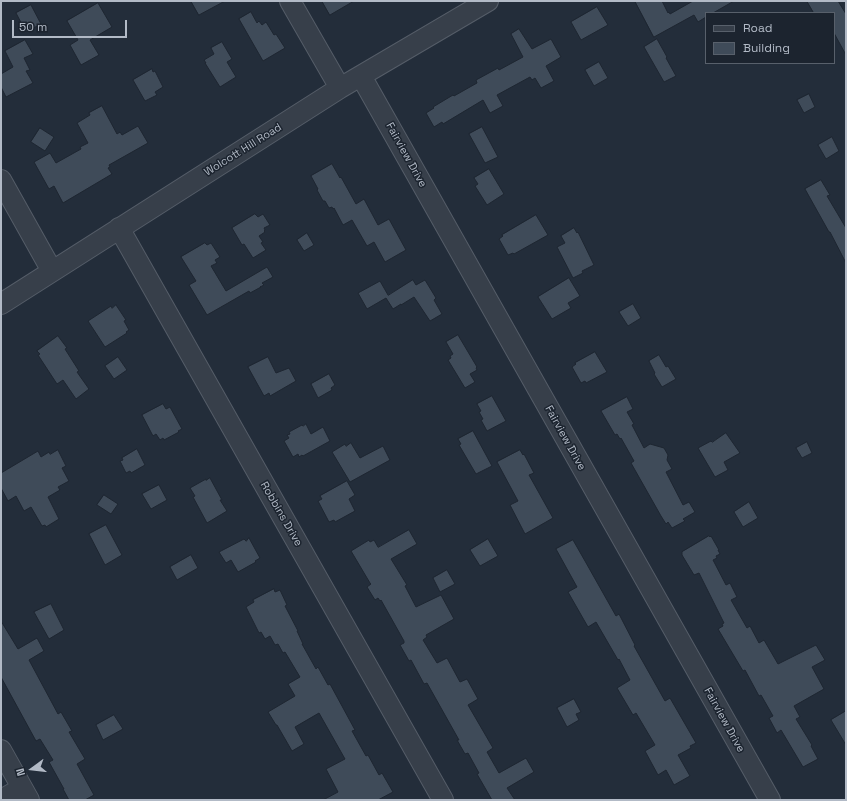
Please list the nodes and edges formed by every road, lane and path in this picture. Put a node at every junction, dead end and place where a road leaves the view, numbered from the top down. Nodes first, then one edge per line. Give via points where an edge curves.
1 (290, 1) edge
2 (488, 1) edge
3 (361, 76) junction
4 (340, 88) junction
5 (1, 180) edge
6 (119, 228) junction
7 (52, 271) junction
8 (1, 304) edge
9 (1, 750) edge
10 (26, 794) edge
11 (1, 800) edge
12 (443, 800) edge
13 (770, 800) edge

1 - 4 street
2 - 3 street, Wolcott Hill Road
3 - 4 street, Wolcott Hill Road
3 - 13 street, Fairview Drive
4 - 6 street, Wolcott Hill Road
5 - 7 street
6 - 7 street, Wolcott Hill Road
6 - 12 street, Robbins Drive
7 - 8 street, Wolcott Hill Road
9 - 10 street
10 - 11 street

